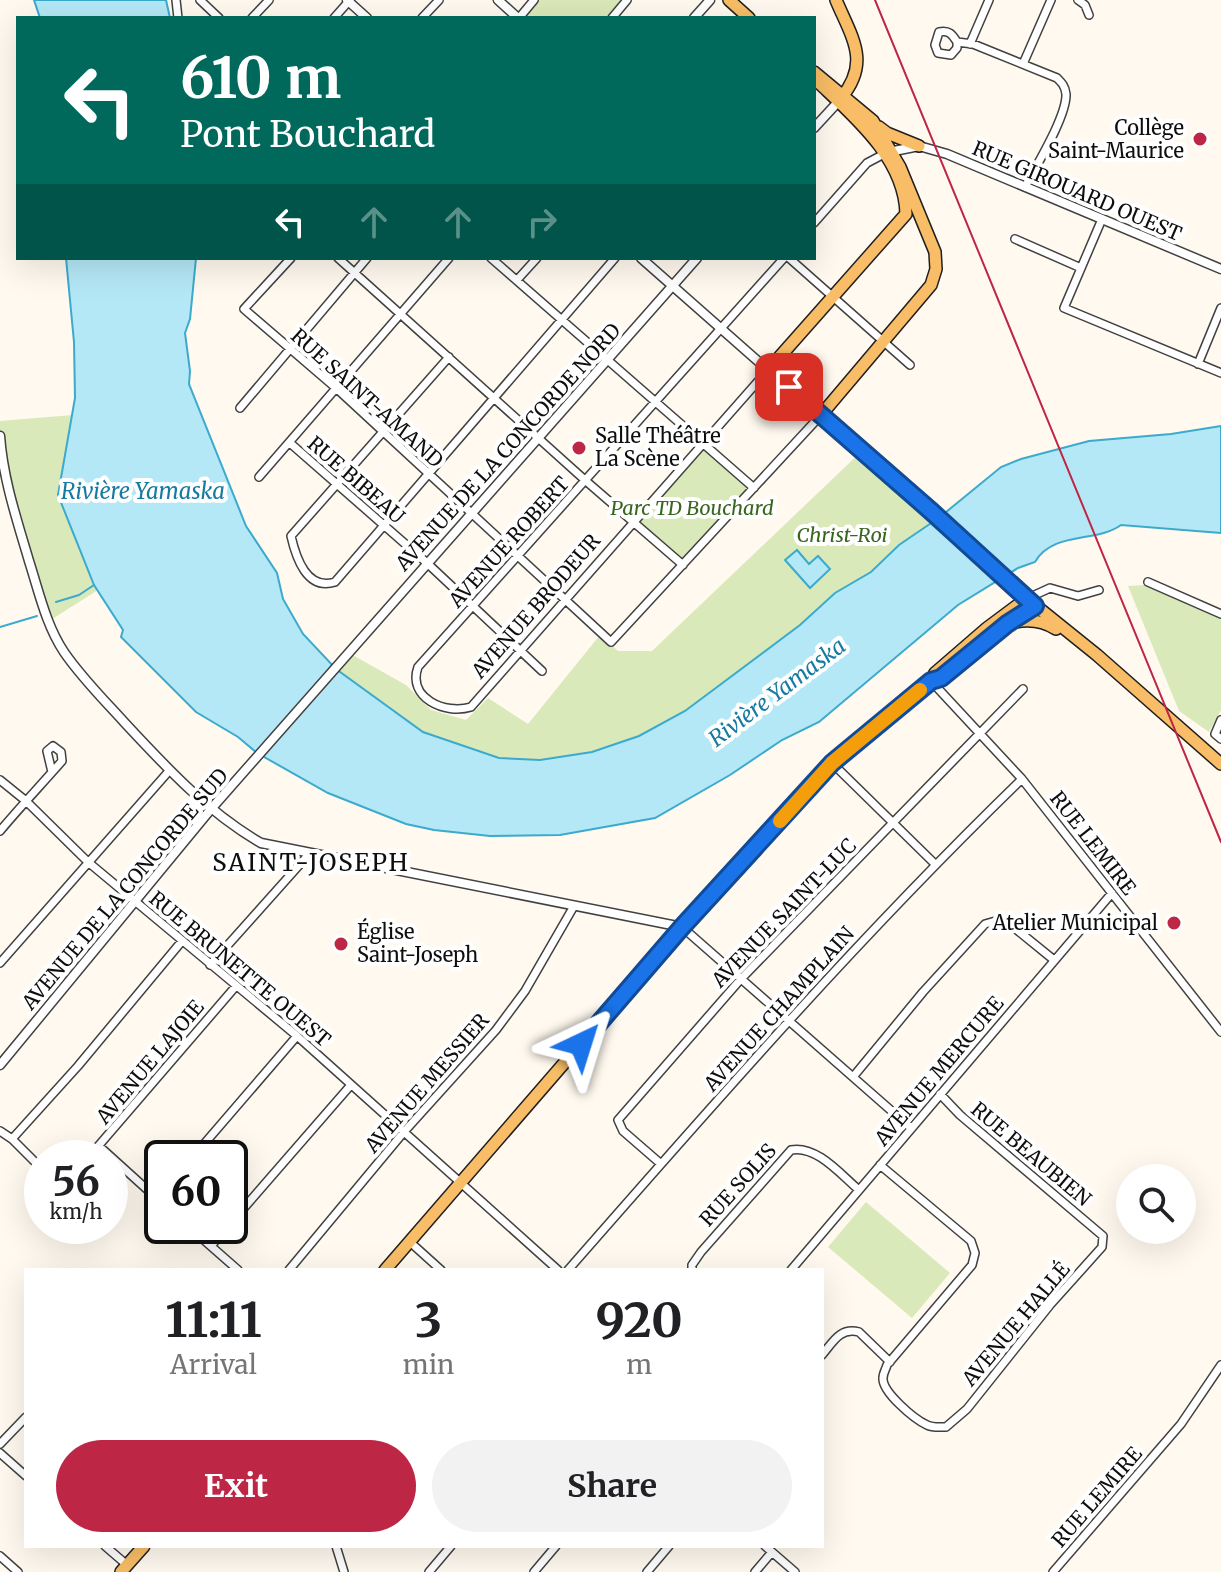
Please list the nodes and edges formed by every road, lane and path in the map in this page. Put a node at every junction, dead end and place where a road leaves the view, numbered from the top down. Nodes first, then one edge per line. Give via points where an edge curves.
1 (200, 0) edge
2 (269, 0) edge
3 (439, 0) edge
4 (498, 0) edge
5 (534, 0) edge
6 (627, 0) edge
7 (710, 0) edge
8 (729, 0) edge
9 (836, 0) edge
10 (989, 0) edge
11 (1051, 0) edge
12 (1078, 0) edge
13 (348, 1) edge
14 (1089, 15) dead end
15 (217, 16) edge
16 (254, 16) edge
17 (365, 16) edge
18 (424, 16) edge
19 (516, 16) edge
20 (520, 16) edge
21 (614, 16) edge
22 (696, 16) edge
23 (747, 16) edge
24 (957, 42) dead end
25 (970, 44) junction
26 (1023, 64) junction
27 (816, 74) edge
28 (816, 80) edge
29 (841, 98) junction
30 (873, 121) junction
31 (816, 126) edge
32 (919, 146) junction
33 (888, 153) junction
34 (1025, 187) junction
35 (906, 214) junction
36 (920, 216) junction
37 (1102, 219) junction
38 (816, 221) edge
39 (1015, 239) dead end
40 (289, 260) edge
41 (340, 260) edge
42 (365, 260) edge
43 (447, 260) edge
44 (493, 260) edge
45 (535, 260) edge
46 (613, 260) edge
47 (643, 260) edge
48 (695, 260) edge
49 (785, 260) edge
50 (789, 260) edge
51 (1081, 268) junction
52 (1221, 269) edge
53 (354, 271) junction
54 (517, 280) junction
55 (673, 286) junction
56 (833, 296) junction
57 (1221, 308) edge
58 (400, 313) junction
59 (562, 320) junction
60 (721, 328) junction
61 (885, 342) junction
62 (289, 350) junction
63 (449, 357) junction
64 (608, 360) junction
65 (1198, 364) junction
66 (910, 365) dead end
67 (768, 370) junction
68 (1221, 373) edge
69 (336, 388) junction
70 (495, 397) junction
71 (655, 402) junction
72 (240, 408) dead end
73 (821, 415) junction
74 (383, 432) junction
75 (0, 436) edge
76 (539, 438) junction
77 (290, 443) junction
78 (703, 444) junction
79 (428, 474) junction
80 (259, 477) dead end
81 (586, 481) junction
82 (336, 484) junction
83 (754, 488) junction
84 (471, 514) junction
85 (635, 521) junction
86 (384, 525) junction
87 (517, 556) junction
88 (427, 563) junction
89 (683, 565) junction
90 (1148, 582) dead end
91 (1099, 590) dead end
92 (565, 600) junction
93 (1031, 602) junction
94 (473, 606) junction
95 (1221, 614) edge
96 (1007, 624) junction
97 (521, 650) junction
98 (1097, 655) junction
99 (418, 667) joint
100 (542, 671) dead end
101 (931, 681) junction
102 (1023, 689) dead end
103 (1221, 720) edge
104 (981, 734) junction
105 (1221, 739) edge
106 (832, 763) junction
107 (1221, 764) edge
108 (169, 771) junction
109 (244, 771) joint
110 (52, 772) dead end
111 (1022, 779) junction
112 (0, 780) edge
113 (26, 801) junction
114 (211, 809) junction
115 (892, 822) junction
116 (0, 831) edge
117 (310, 853) junction
118 (88, 862) junction
119 (935, 864) junction
120 (1112, 893) junction
121 (137, 902) junction
122 (574, 906) junction
123 (682, 927) junction
124 (182, 941) junction
125 (1054, 960) junction
126 (0, 963) edge
127 (210, 965) junction
128 (740, 980) junction
129 (236, 986) junction
130 (787, 1021) junction
131 (1221, 1032) edge
132 (297, 1036) junction
133 (0, 1065) edge
134 (853, 1077) junction
135 (350, 1086) junction
136 (940, 1094) junction
137 (911, 1128) junction
138 (0, 1131) edge
139 (403, 1133) junction
140 (12, 1139) junction
141 (104, 1140) edge
142 (207, 1140) edge
143 (24, 1151) edge
144 (661, 1164) junction
145 (880, 1165) junction
146 (128, 1171) edge
147 (144, 1184) edge
148 (459, 1184) junction
149 (859, 1190) junction
150 (248, 1203) edge
151 (1103, 1236) joint
152 (410, 1242) junction
153 (209, 1244) edge
154 (211, 1246) joint
155 (236, 1268) edge
156 (291, 1268) edge
157 (387, 1268) edge
158 (439, 1268) edge
159 (556, 1268) edge
160 (570, 1268) edge
161 (692, 1268) edge
162 (793, 1268) edge
163 (824, 1353) edge
164 (890, 1362) junction
165 (1221, 1365) edge
166 (24, 1419) edge
167 (0, 1444) edge
168 (0, 1453) edge
169 (24, 1474) edge
170 (107, 1548) edge
171 (142, 1548) edge
172 (337, 1548) edge
173 (449, 1548) edge
174 (554, 1548) edge
175 (667, 1548) edge
176 (767, 1548) edge
177 (772, 1552) junction
178 (0, 1556) edge
179 (124, 1569) edge
180 (18, 1572) edge
181 (344, 1572) edge
182 (429, 1572) edge
183 (534, 1572) edge
184 (647, 1572) edge
185 (755, 1572) edge
186 (795, 1572) edge
187 (1053, 1572) edge

1 - 15 street
2 - 16 street
3 - 18 street
4 - 19 street
5 - 20 street
6 - 21 street
7 - 22 street
8 - 23 main road
9 - 29 main road via 858,56 854,82
10 - 25 street
11 - 26 street
12 - 14 street
13 - 17 street
24 - 25 street
25 - 26 street
26 - 34 street via 1057,78 1066,90 1050,139
27 - 29 main road
28 - 29 main road
29 - 30 main road
29 - 31 street
29 - 33 main road
30 - 32 main road
30 - 33 main road
32 - 33 street
32 - 34 street, RUE GIROUARD OUEST
33 - 35 main road
33 - 36 main road
33 - 38 street via 867,163
34 - 37 street, RUE GIROUARD OUEST
35 - 36 main road
35 - 56 main road, AVENUE BRODEUR
36 - 61 main road via 936,269 931,285
37 - 51 street
37 - 52 street, RUE GIROUARD OUEST
39 - 51 street
40 - 62 street, RUE SAINT-AMAND via 244,309
41 - 53 street
42 - 53 street
43 - 58 street
44 - 54 street
45 - 54 street
46 - 59 street
47 - 55 street
48 - 55 street, AVENUE DE LA CONCORDE NORD
49 - 60 street, AVENUE ROBERT
50 - 56 street
51 - 65 street via 1064,308
53 - 58 street
53 - 62 street
54 - 59 street
55 - 60 street
55 - 64 street, AVENUE DE LA CONCORDE NORD
56 - 61 street
56 - 67 main road, AVENUE BRODEUR
57 - 65 street
58 - 63 street
58 - 69 street
59 - 64 street
59 - 70 street
60 - 67 street
60 - 71 street, AVENUE ROBERT
61 - 66 street
61 - 73 main road
62 - 69 street, RUE SAINT-AMAND
62 - 72 street
63 - 70 street
63 - 74 street
64 - 71 street
64 - 76 street, AVENUE DE LA CONCORDE NORD
65 - 68 street
67 - 73 main road
67 - 78 street, AVENUE BRODEUR
69 - 74 street, RUE SAINT-AMAND
69 - 77 street
70 - 76 street
70 - 79 street
71 - 78 street
71 - 81 street, AVENUE ROBERT
73 - 83 street
73 - 93 main road
74 - 79 street, RUE SAINT-AMAND
74 - 82 street
75 - 108 street via 8,490 44,610 64,652
76 - 81 street
76 - 84 street, AVENUE DE LA CONCORDE NORD
77 - 80 street
77 - 82 street, RUE BIBEAU
78 - 83 street
78 - 85 street, AVENUE BRODEUR
79 - 84 street, RUE SAINT-AMAND
79 - 86 street
81 - 85 street
81 - 87 street, AVENUE ROBERT
82 - 86 street, RUE BIBEAU
82 - 86 street via 291,536 295,553 315,582 335,582
83 - 89 street
84 - 87 street, RUE SAINT-AMAND
84 - 88 street, AVENUE DE LA CONCORDE NORD
85 - 89 street
85 - 92 street, AVENUE BRODEUR
86 - 88 street, RUE BIBEAU
87 - 92 street, RUE SAINT-AMAND
87 - 94 street, AVENUE ROBERT
88 - 94 street, RUE BIBEAU
88 - 109 street, AVENUE DE LA CONCORDE NORD
89 - 92 street, RUE SAINT-AMAND via 611,642
90 - 95 street
91 - 93 street via 1078,596 1050,588
92 - 97 street, AVENUE BRODEUR
93 - 96 main road
93 - 98 main road
93 - 101 main road via 987,628
94 - 97 street, RUE BIBEAU
94 - 99 street, AVENUE ROBERT
96 - 98 main road via 1046,622
96 - 101 main road
97 - 99 street, AVENUE BRODEUR via 471,707 462,710 420,693 415,686
97 - 100 street, RUE BIBEAU
98 - 107 main road
101 - 104 street, RUE LEMIRE
101 - 106 main road
102 - 104 street, AVENUE SAINT-LUC
103 - 105 street via 1215,734
104 - 111 street, RUE LEMIRE
104 - 115 street, AVENUE SAINT-LUC
106 - 115 street
106 - 123 main road
108 - 114 street
108 - 118 street
109 - 114 street, AVENUE DE LA CONCORDE SUD
110 - 113 street
111 - 119 street, AVENUE CHAMPLAIN
111 - 120 street, RUE LEMIRE
112 - 113 street, RUE BRUNETTE OUEST
113 - 116 street
113 - 118 street, RUE BRUNETTE OUEST
114 - 117 street via 261,843
114 - 121 street, AVENUE DE LA CONCORDE SUD
115 - 119 street
115 - 128 street, AVENUE SAINT-LUC
117 - 122 street
117 - 127 street
118 - 121 street, RUE BRUNETTE OUEST
118 - 126 street
119 - 130 street, AVENUE CHAMPLAIN
120 - 125 street, AVENUE MERCURE
120 - 131 street, RUE LEMIRE
121 - 124 street, RUE BRUNETTE OUEST
121 - 133 street, AVENUE DE LA CONCORDE SUD
122 - 123 street
122 - 139 street, AVENUE MESSIER via 496,1030
123 - 128 street
123 - 148 main road
124 - 127 street, RUE BRUNETTE OUEST
124 - 140 street
125 - 134 street via 1006,921 985,924
125 - 136 street, AVENUE MERCURE
127 - 129 street, RUE BRUNETTE OUEST
128 - 130 street
128 - 144 street, AVENUE SAINT-LUC via 618,1120 623,1131
129 - 132 street, RUE BRUNETTE OUEST
129 - 141 street, AVENUE LAJOIE
130 - 134 street
130 - 144 street, AVENUE CHAMPLAIN
132 - 135 street, RUE BRUNETTE OUEST
132 - 142 street
134 - 137 street
135 - 139 street, RUE BRUNETTE OUEST
135 - 150 street
136 - 137 street, AVENUE MERCURE
136 - 151 street, RUE BEAUBIEN
137 - 145 street, AVENUE MERCURE
138 - 140 street
139 - 148 street, RUE BRUNETTE OUEST
139 - 156 street, AVENUE MESSIER
140 - 143 street
144 - 160 street, AVENUE CHAMPLAIN
145 - 149 street, AVENUE MERCURE
145 - 164 street via 971,1241 975,1253 972,1265
146 - 147 street
148 - 152 main road
148 - 159 street, RUE BRUNETTE OUEST
149 - 161 street, RUE SOLIS via 813,1152 791,1150
149 - 162 street, AVENUE MERCURE
151 - 164 street, AVENUE HALLÉ via 1102,1247 967,1409 946,1427 930,1427 894,1399 883,1378
152 - 157 main road
152 - 158 street
153 - 154 street
154 - 155 street
163 - 164 street via 838,1336 852,1330
165 - 187 street, RUE LEMIRE via 1181,1424
166 - 167 street
168 - 169 street
170 - 179 street
171 - 179 main road
172 - 181 street
173 - 182 street
174 - 183 street
175 - 184 street
176 - 177 street
177 - 185 street
177 - 186 street
178 - 180 street

